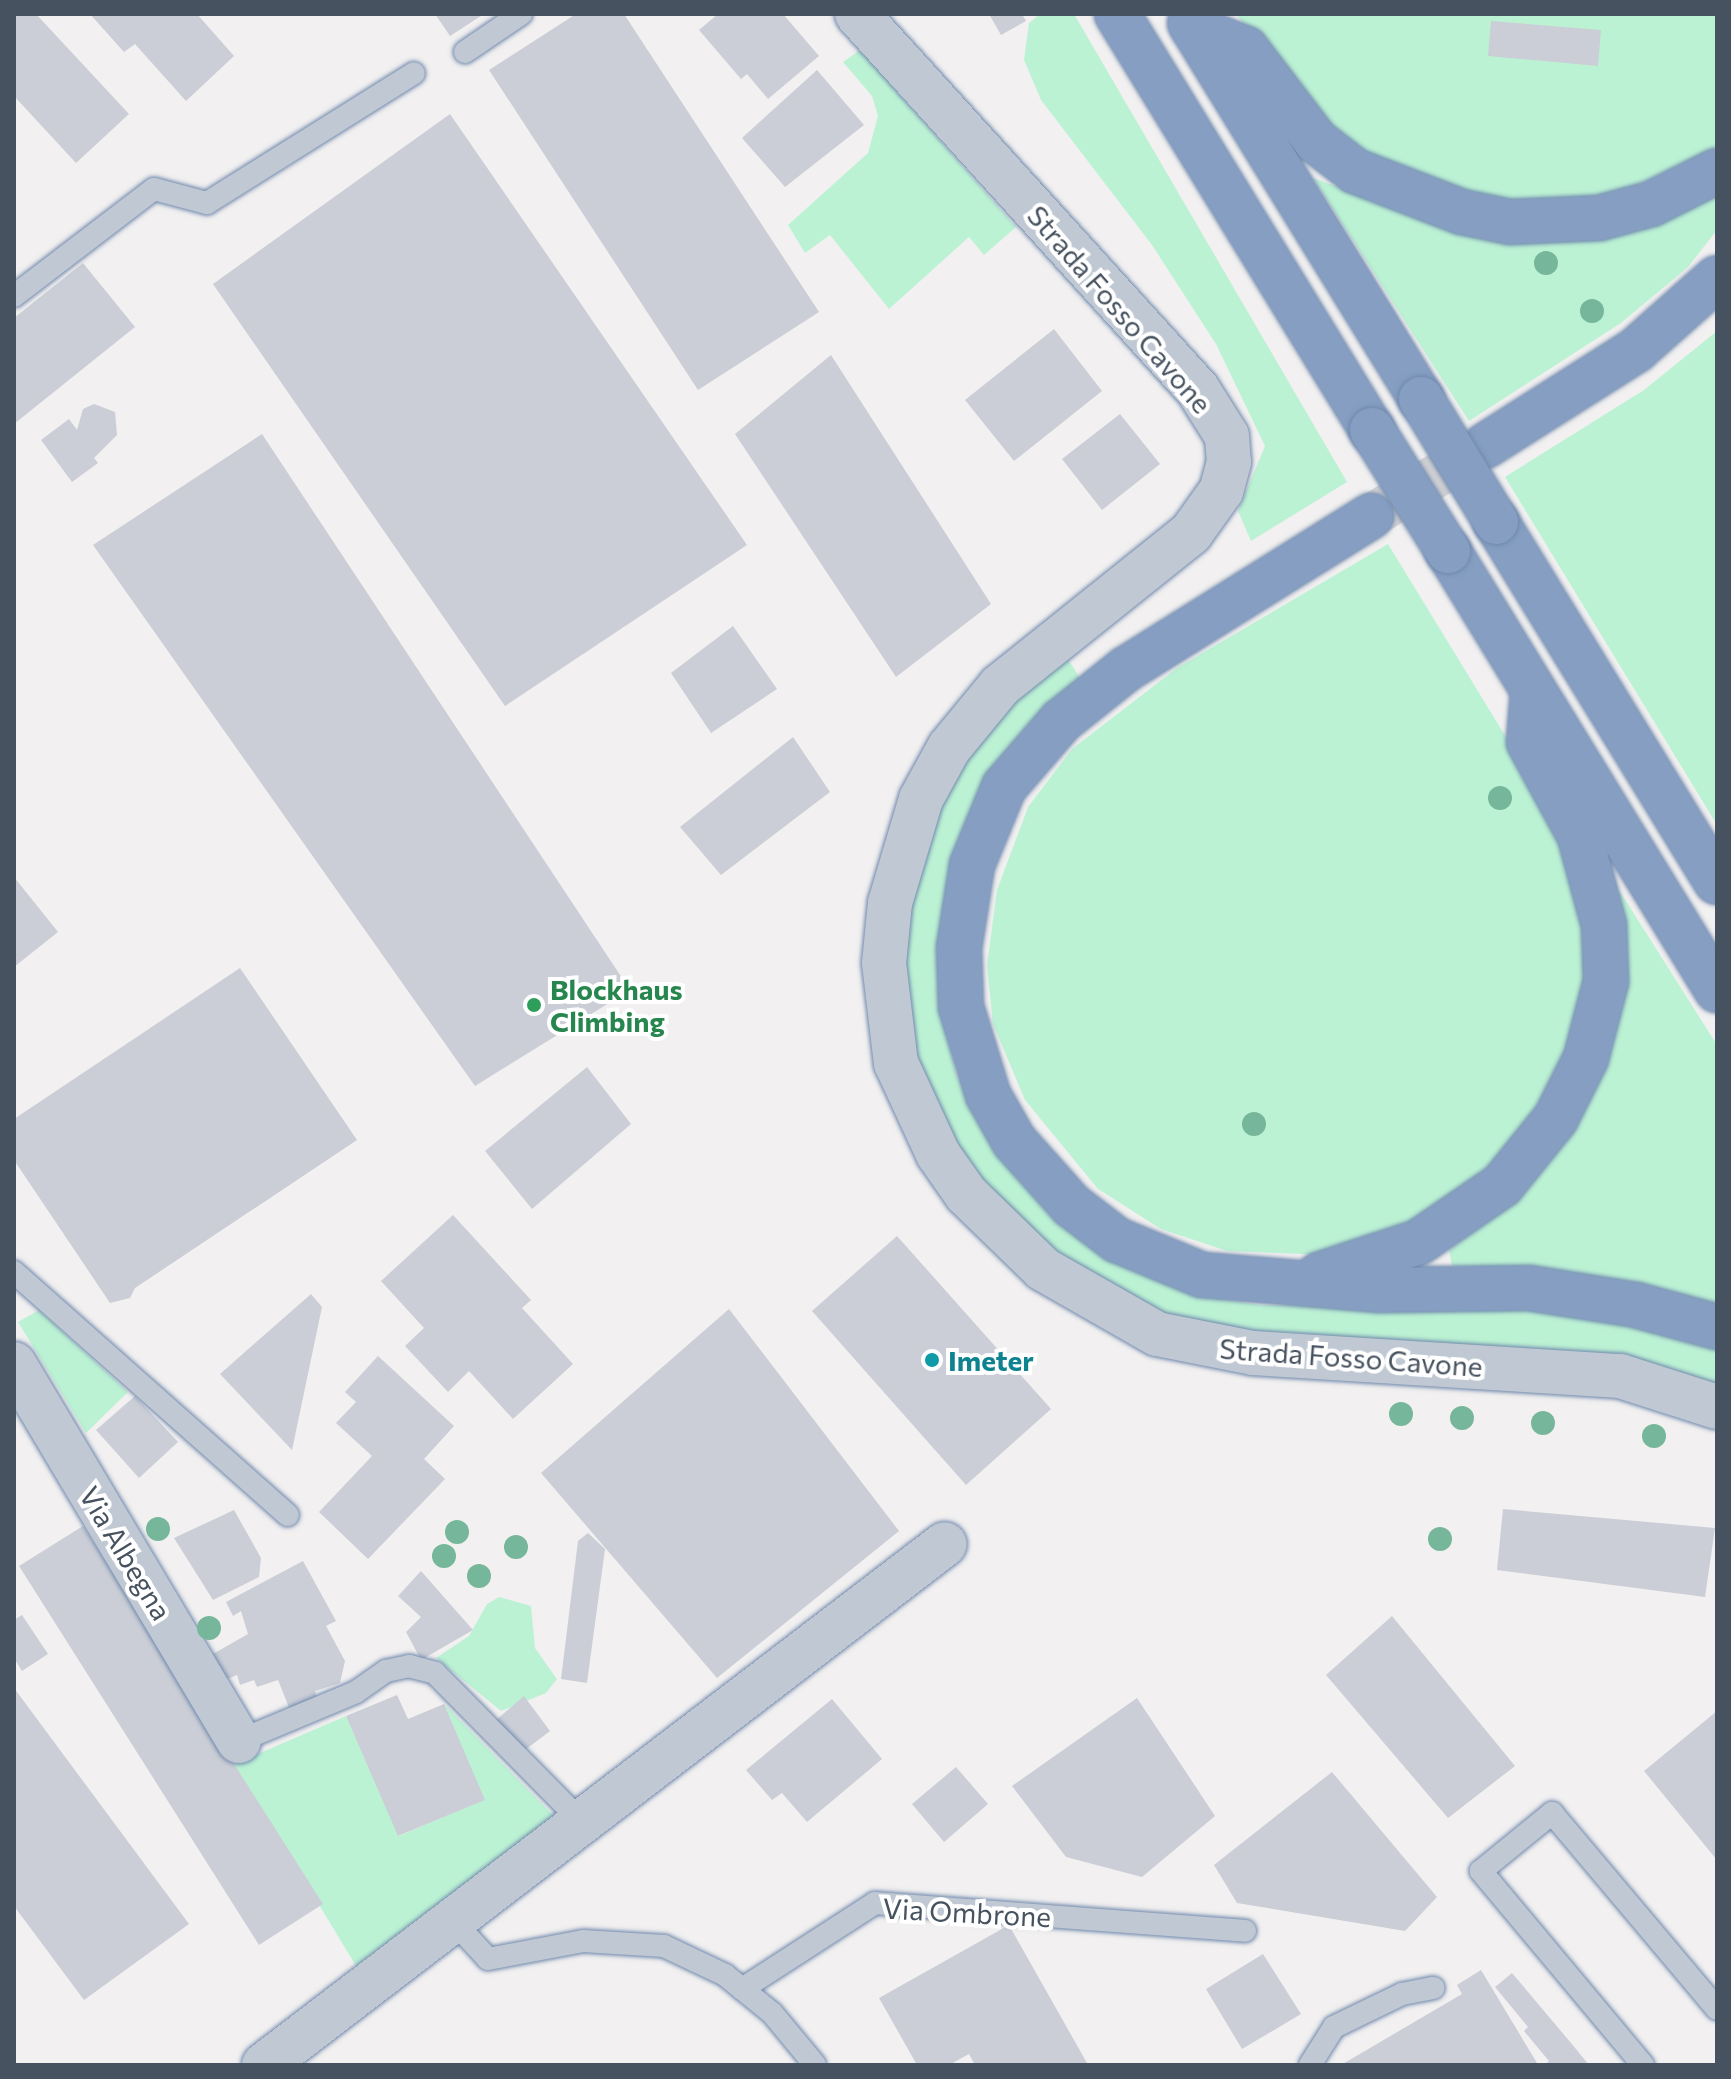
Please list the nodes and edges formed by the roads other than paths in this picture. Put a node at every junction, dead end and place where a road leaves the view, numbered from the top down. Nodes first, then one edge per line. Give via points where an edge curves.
1 (521, 14) edge
2 (857, 14) edge
3 (1117, 14) edge
4 (1189, 21) edge
5 (465, 52) dead end
6 (414, 73) dead end
7 (1717, 171) edge
8 (1717, 278) edge
9 (14, 296) edge
10 (1485, 446) tunnel mouth
11 (1371, 516) tunnel mouth
12 (1533, 691) junction
13 (1717, 882) edge
14 (1717, 990) edge
15 (14, 1272) edge
16 (1290, 1284) junction
17 (1717, 1327) edge
18 (14, 1364) edge
19 (1717, 1407) edge
20 (288, 1515) dead end
21 (945, 1544) dead end
22 (239, 1741) joint
23 (583, 1823) junction
24 (454, 1922) junction
25 (1245, 1931) dead end
26 (1433, 1988) dead end
27 (742, 1989) junction
28 (1717, 2009) edge
29 (264, 2065) edge
30 (815, 2065) edge
31 (1310, 2065) edge
32 (1643, 2065) edge

1 - 5 lane
2 - 19 street, Strada Fosso Cavone via 1198,390 1227,436 1229,462 1221,491 1191,533 1000,686 956,738 921,799 890,903 884,963 896,1063 938,1154 966,1194 1043,1269 1157,1334 1253,1353 1620,1376
3 - 12 highway, bridge
4 - 7 highway via 1246,49 1316,141 1355,171 1462,212 1510,222 1599,218 1651,204
4 - 13 highway, bridge
6 - 9 lane via 207,203 154,189
8 - 10 highway via 1636,350
11 - 16 highway via 1149,654 1061,721 1022,762 992,812 962,917 961,1007 977,1069 1014,1141 1051,1185 1094,1223 1144,1254 1202,1275
12 - 14 highway
12 - 16 highway via 1529,742 1580,836 1604,925 1606,981 1586,1058 1542,1139 1478,1205 1381,1258
15 - 20 lane
16 - 17 highway via 1540,1289 1636,1305
18 - 22 street, Via Albegna
21 - 23 street
22 - 23 lane via 356,1692 386,1671 409,1666 435,1673
23 - 24 street
24 - 27 lane via 488,1959 583,1941 664,1946
24 - 29 street
25 - 27 lane, Via Ombrone via 875,1903
26 - 31 lane via 1402,1994 1334,2027
27 - 30 lane via 772,2013
28 - 32 lane via 1552,1813 1481,1871

